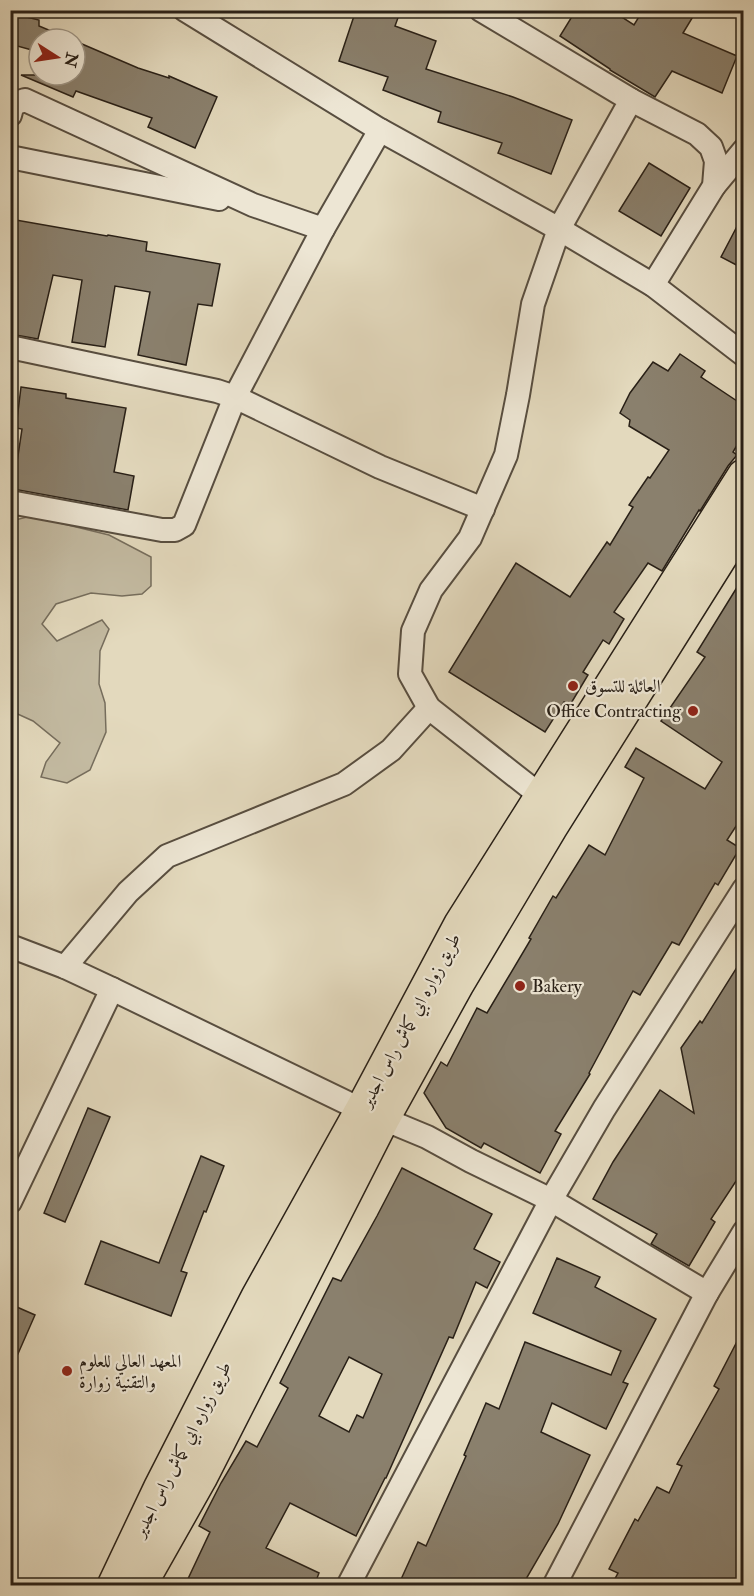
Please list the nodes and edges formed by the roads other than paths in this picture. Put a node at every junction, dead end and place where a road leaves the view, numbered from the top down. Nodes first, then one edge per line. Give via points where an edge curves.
1 (185, 10) edge
2 (481, 10) edge
3 (631, 100) junction
4 (10, 115) edge
5 (381, 130) junction
6 (744, 150) edge
7 (10, 157) edge
8 (714, 186) junction
9 (253, 205) junction
10 (323, 229) junction
11 (559, 229) junction
12 (653, 285) junction
13 (10, 347) edge
14 (744, 355) edge
15 (235, 397) junction
16 (744, 476) edge
17 (10, 502) edge
18 (483, 509) junction
19 (744, 519) edge
20 (735, 553) edge
21 (429, 708) junction
22 (542, 796) junction
23 (744, 890) edge
24 (10, 946) edge
25 (65, 967) junction
26 (112, 989) junction
27 (373, 1114) junction
28 (551, 1200) junction
29 (10, 1202) edge
30 (744, 1232) edge
31 (707, 1293) junction
32 (114, 1586) edge
33 (139, 1586) edge
34 (348, 1586) edge
35 (554, 1586) edge

1 - 5 street
2 - 3 street
3 - 8 street via 697,134 711,147 716,161
3 - 11 street
4 - 9 street via 13,104 25,100
5 - 10 street
5 - 11 street
6 - 8 street
7 - 9 street
8 - 12 street
9 - 10 street
10 - 15 street
11 - 12 street
11 - 18 street via 533,304 506,455
12 - 14 street
13 - 15 street via 218,390
15 - 17 street via 184,525 176,530
15 - 18 street via 380,467
16 - 22 main road, طريق زواره ابي كماش راس اجدير
18 - 21 street via 470,538 431,590 413,631 410,674
19 - 20 main road
20 - 27 main road via 508,897
21 - 22 street
21 - 25 street via 391,750 344,784 166,856 128,892
22 - 27 main road, طريق زواره ابي كماش راس اجدير via 462,924
23 - 28 street via 604,1109
24 - 25 street
25 - 26 street
26 - 27 street
26 - 29 street
27 - 28 street
27 - 32 main road, طريق زواره ابي كماش راس اجدير via 258,1298
27 - 33 main road via 200,1478
28 - 31 street
28 - 34 street
30 - 31 street
31 - 35 street

